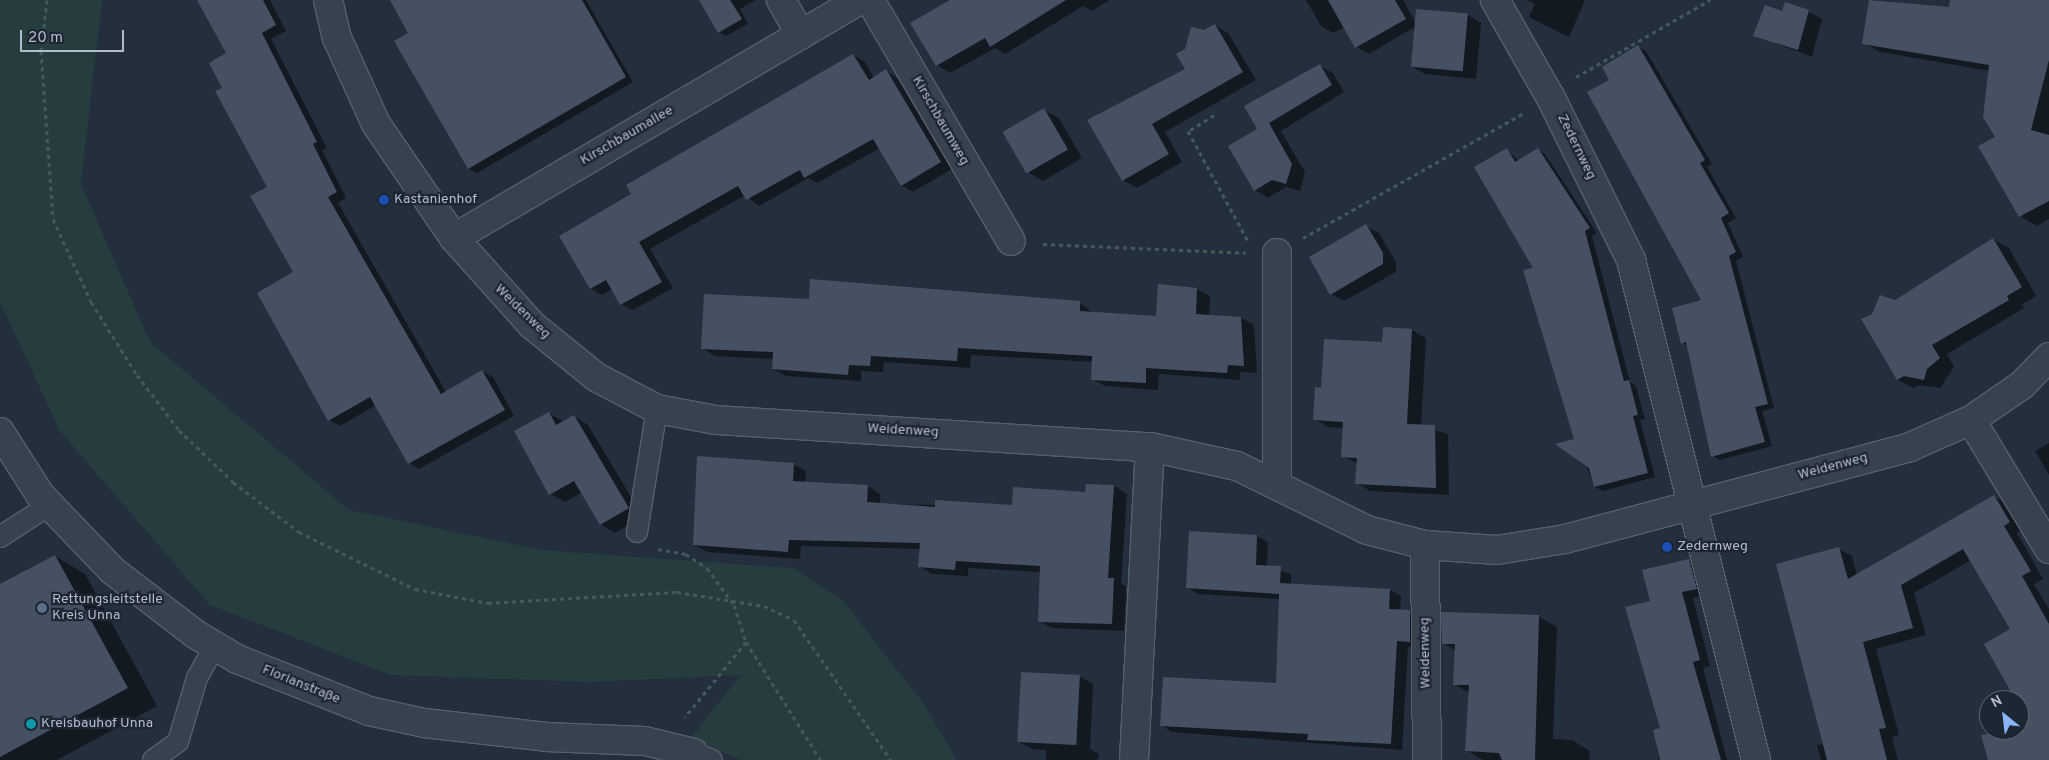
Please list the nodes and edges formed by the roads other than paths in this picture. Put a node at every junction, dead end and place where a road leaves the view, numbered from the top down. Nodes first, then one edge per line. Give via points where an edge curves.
1 (328, 0) edge
2 (781, 0) edge
3 (860, 0) edge
4 (870, 0) edge
5 (1495, 0) edge
6 (801, 35) junction
7 (454, 238) junction
8 (1011, 241) road end
9 (1266, 253) road end
10 (2049, 357) edge
11 (656, 409) junction
12 (1971, 420) junction
13 (0, 432) edge
14 (1150, 447) junction
15 (1276, 485) junction
16 (49, 505) junction
17 (1692, 505) junction
18 (637, 532) road end
19 (0, 537) edge
20 (1425, 545) junction
21 (2049, 548) edge
22 (215, 646) junction
23 (703, 756) edge
24 (153, 760) edge
25 (1134, 760) edge
26 (1427, 760) edge
27 (1756, 760) edge

1 - 7 street, Weidenweg via 357,86 431,209
2 - 6 street
3 - 6 street, Kirschbaumallee
4 - 8 street, Kirschbaumweg
5 - 17 street, Zedernweg via 1551,98 1631,260
6 - 7 street, Kirschbaumallee
7 - 11 street, Weidenweg via 532,325 596,377
9 - 15 street
10 - 12 street, Weidenweg via 2022,385
11 - 14 street, Weidenweg via 716,420
11 - 18 lane
12 - 17 street, Weidenweg via 1910,447
12 - 21 street
13 - 16 street, Florianstraße
14 - 15 street, Weidenweg via 1237,466
14 - 25 street
15 - 20 street, Weidenweg via 1367,530
16 - 19 lane
16 - 22 street, Florianstraße via 113,571
17 - 20 street, Weidenweg via 1565,539 1497,550
17 - 27 street
20 - 26 street, Weidenweg
22 - 23 street, Florianstraße via 284,680 387,715 474,731 663,744
22 - 24 lane via 197,678 178,742

